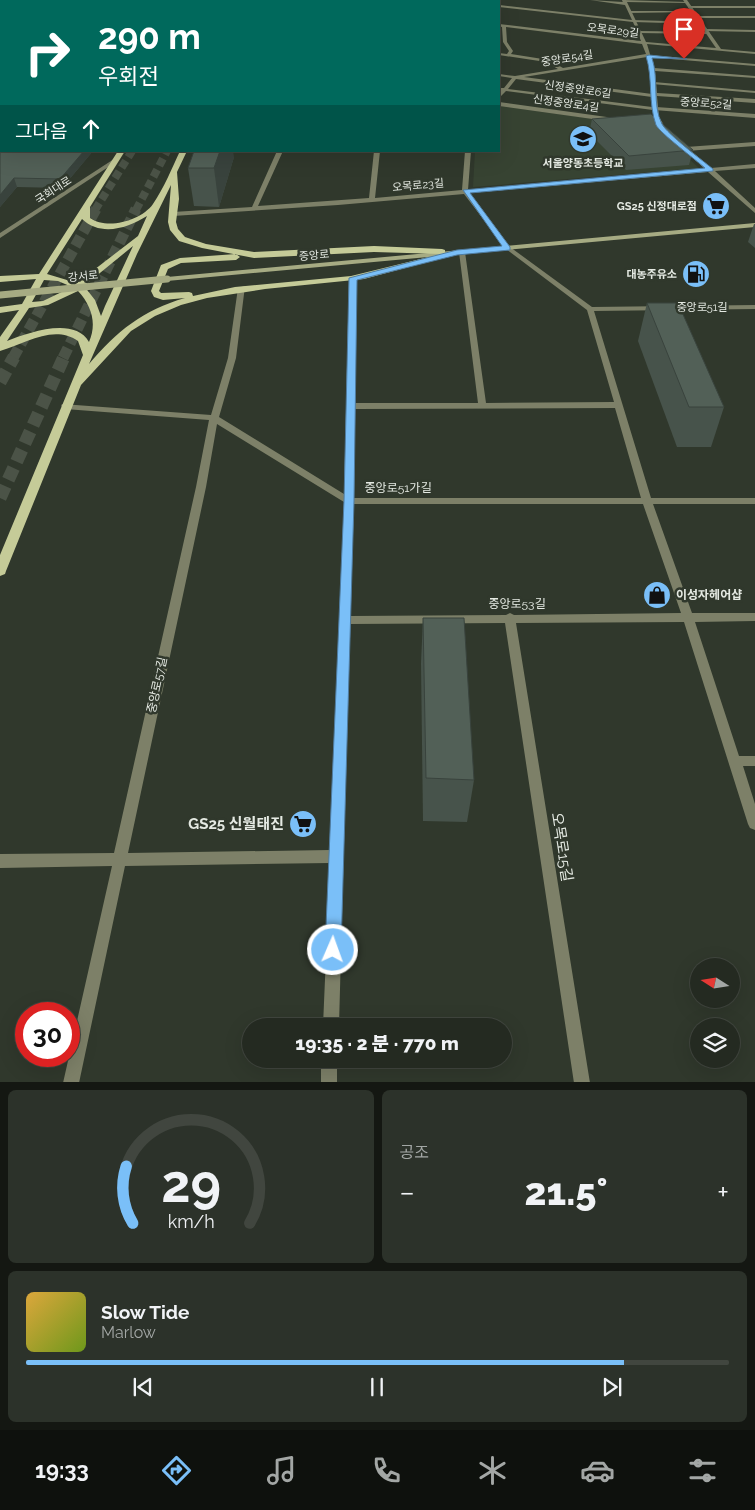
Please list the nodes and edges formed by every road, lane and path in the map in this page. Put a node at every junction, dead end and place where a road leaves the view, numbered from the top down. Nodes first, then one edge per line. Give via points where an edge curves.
1 (267, 0) edge
2 (298, 0) edge
3 (592, 0) edge
4 (625, 2) edge
5 (687, 3) edge
6 (500, 6) edge
7 (755, 7) edge
8 (630, 12) junction
9 (693, 12) junction
10 (696, 17) junction
11 (755, 17) edge
12 (634, 21) junction
13 (701, 23) junction
14 (501, 26) edge
15 (755, 31) edge
16 (640, 32) junction
17 (707, 32) junction
18 (647, 43) junction
19 (720, 50) junction
20 (755, 53) edge
21 (500, 54) edge
22 (508, 55) junction
23 (648, 56) junction
24 (755, 65) edge
25 (562, 69) junction
26 (653, 69) junction
27 (500, 75) edge
28 (515, 77) junction
29 (755, 77) edge
30 (654, 83) junction
31 (500, 88) edge
32 (505, 89) junction
33 (755, 92) edge
34 (655, 95) junction
35 (500, 96) edge
36 (755, 101) edge
37 (500, 104) edge
38 (656, 109) junction
39 (755, 116) edge
40 (622, 121) edge
41 (650, 124) edge
42 (660, 126) junction
43 (673, 137) edge
44 (680, 143) edge
45 (755, 144) edge
46 (686, 149) junction
47 (121, 152) edge
48 (183, 152) edge
49 (280, 152) edge
50 (376, 152) edge
51 (468, 152) edge
52 (116, 160) junction
53 (755, 166) edge
54 (174, 170) junction
55 (710, 170) junction
56 (465, 191) junction
57 (372, 200) junction
58 (86, 206) junction
59 (156, 206) junction
60 (254, 209) junction
61 (755, 211) edge
62 (173, 214) junction
63 (755, 225) edge
64 (142, 235) junction
65 (0, 236) edge
66 (508, 248) junction
67 (57, 252) junction
68 (460, 253) junction
69 (254, 255) junction
70 (42, 276) junction
71 (25, 277) junction
72 (353, 278) junction
73 (0, 279) edge
74 (167, 279) joint
75 (78, 287) junction
76 (0, 288) edge
77 (242, 288) junction
78 (227, 290) junction
79 (0, 296) edge
80 (24, 307) junction
81 (755, 307) edge
82 (590, 309) junction
83 (0, 310) edge
84 (99, 329) junction
85 (0, 344) edge
86 (0, 348) edge
87 (87, 354) junction
88 (71, 391) junction
89 (619, 405) junction
90 (65, 406) junction
91 (351, 406) junction
92 (482, 406) junction
93 (214, 418) junction
94 (349, 501) junction
95 (647, 501) junction
96 (755, 501) edge
97 (0, 571) edge
98 (755, 616) edge
99 (510, 617) junction
100 (688, 618) junction
101 (345, 620) junction
102 (735, 761) junction
103 (755, 761) edge
104 (755, 824) edge
105 (336, 856) junction
106 (118, 859) junction
107 (0, 861) edge
108 (331, 1018) edge
109 (330, 1068) edge
110 (71, 1082) edge
111 (329, 1082) edge
112 (582, 1082) edge

1 - 2 street
3 - 4 street
4 - 5 street
4 - 8 street
5 - 7 street
5 - 9 street
6 - 12 street
8 - 9 street
8 - 12 street
9 - 10 street
10 - 11 street
10 - 13 street
12 - 13 street
12 - 16 street
13 - 17 street
14 - 18 street, 오목로29길
14 - 22 street, 오목로29길 via 511,51
15 - 17 street
16 - 17 street
16 - 18 street
17 - 19 street
18 - 19 street, 오목로29길
18 - 23 street
19 - 20 street, 오목로29길
21 - 22 street
22 - 25 street via 546,61
23 - 24 street
23 - 25 street, 중앙로54길
23 - 26 street
25 - 28 street, 중앙로54길
26 - 29 street
26 - 30 street
27 - 28 street
28 - 32 street
28 - 34 street
30 - 33 street, 중앙로52길
30 - 34 street
31 - 32 street, 신정중앙로6길
32 - 35 street
32 - 38 street, 신정중앙로6길
34 - 36 street
34 - 38 street
37 - 40 street, 신정중앙로4길
38 - 39 street, 중앙로52길
38 - 42 street
41 - 42 street
42 - 43 street
44 - 46 street
45 - 46 street
46 - 55 street
47 - 52 main road
48 - 54 main road
49 - 60 street
50 - 57 street
51 - 56 street
52 - 58 main road
52 - 65 street, 국회대로
53 - 55 street, 오목로23길
54 - 59 main road
54 - 62 main road
55 - 56 street, 오목로23길
55 - 61 street
56 - 57 street, 오목로23길
56 - 66 street
57 - 60 street, 오목로23길
58 - 59 main road via 86,219 91,224 104,226 134,222
58 - 67 main road
59 - 64 main road
60 - 62 street, 오목로23길
62 - 69 main road via 174,230 182,239
63 - 66 main road, 중앙로
64 - 75 main road
64 - 84 main road
66 - 68 main road, 중앙로
66 - 82 street
67 - 70 main road
67 - 71 main road
68 - 69 main road via 374,249
68 - 72 main road
68 - 74 main road, 중앙로
68 - 92 street
69 - 78 main road via 171,263 160,271 155,291 164,297
70 - 71 main road
70 - 75 main road
70 - 80 main road
71 - 73 main road
72 - 77 main road
72 - 91 street
74 - 79 main road, 강서로, bridge
75 - 80 main road via 46,303
75 - 84 main road via 88,294 93,304
76 - 79 main road via 4,292
77 - 78 main road
77 - 93 street, 중앙로57길 via 232,358
78 - 88 main road via 194,298 129,328
80 - 83 main road
80 - 85 main road
81 - 82 street, 중앙로51길
82 - 89 street
84 - 87 main road
86 - 87 main road via 33,334 60,332 83,340
87 - 88 main road
88 - 90 main road
89 - 92 street
89 - 95 street
90 - 93 street, 중앙로51가길
90 - 97 main road
91 - 92 street
91 - 94 street
93 - 94 street, 중앙로51가길
93 - 106 street, 중앙로57길
94 - 95 street, 중앙로51가길
94 - 101 street
95 - 96 street, 중앙로51가길
95 - 100 street
98 - 100 street
99 - 100 street, 중앙로53길
99 - 101 street, 중앙로53길
99 - 112 street, 오목로15길
100 - 102 street
101 - 105 street
102 - 103 street
102 - 104 street
105 - 106 street
105 - 108 street
106 - 107 street
106 - 110 street, 중앙로57길
109 - 111 street

